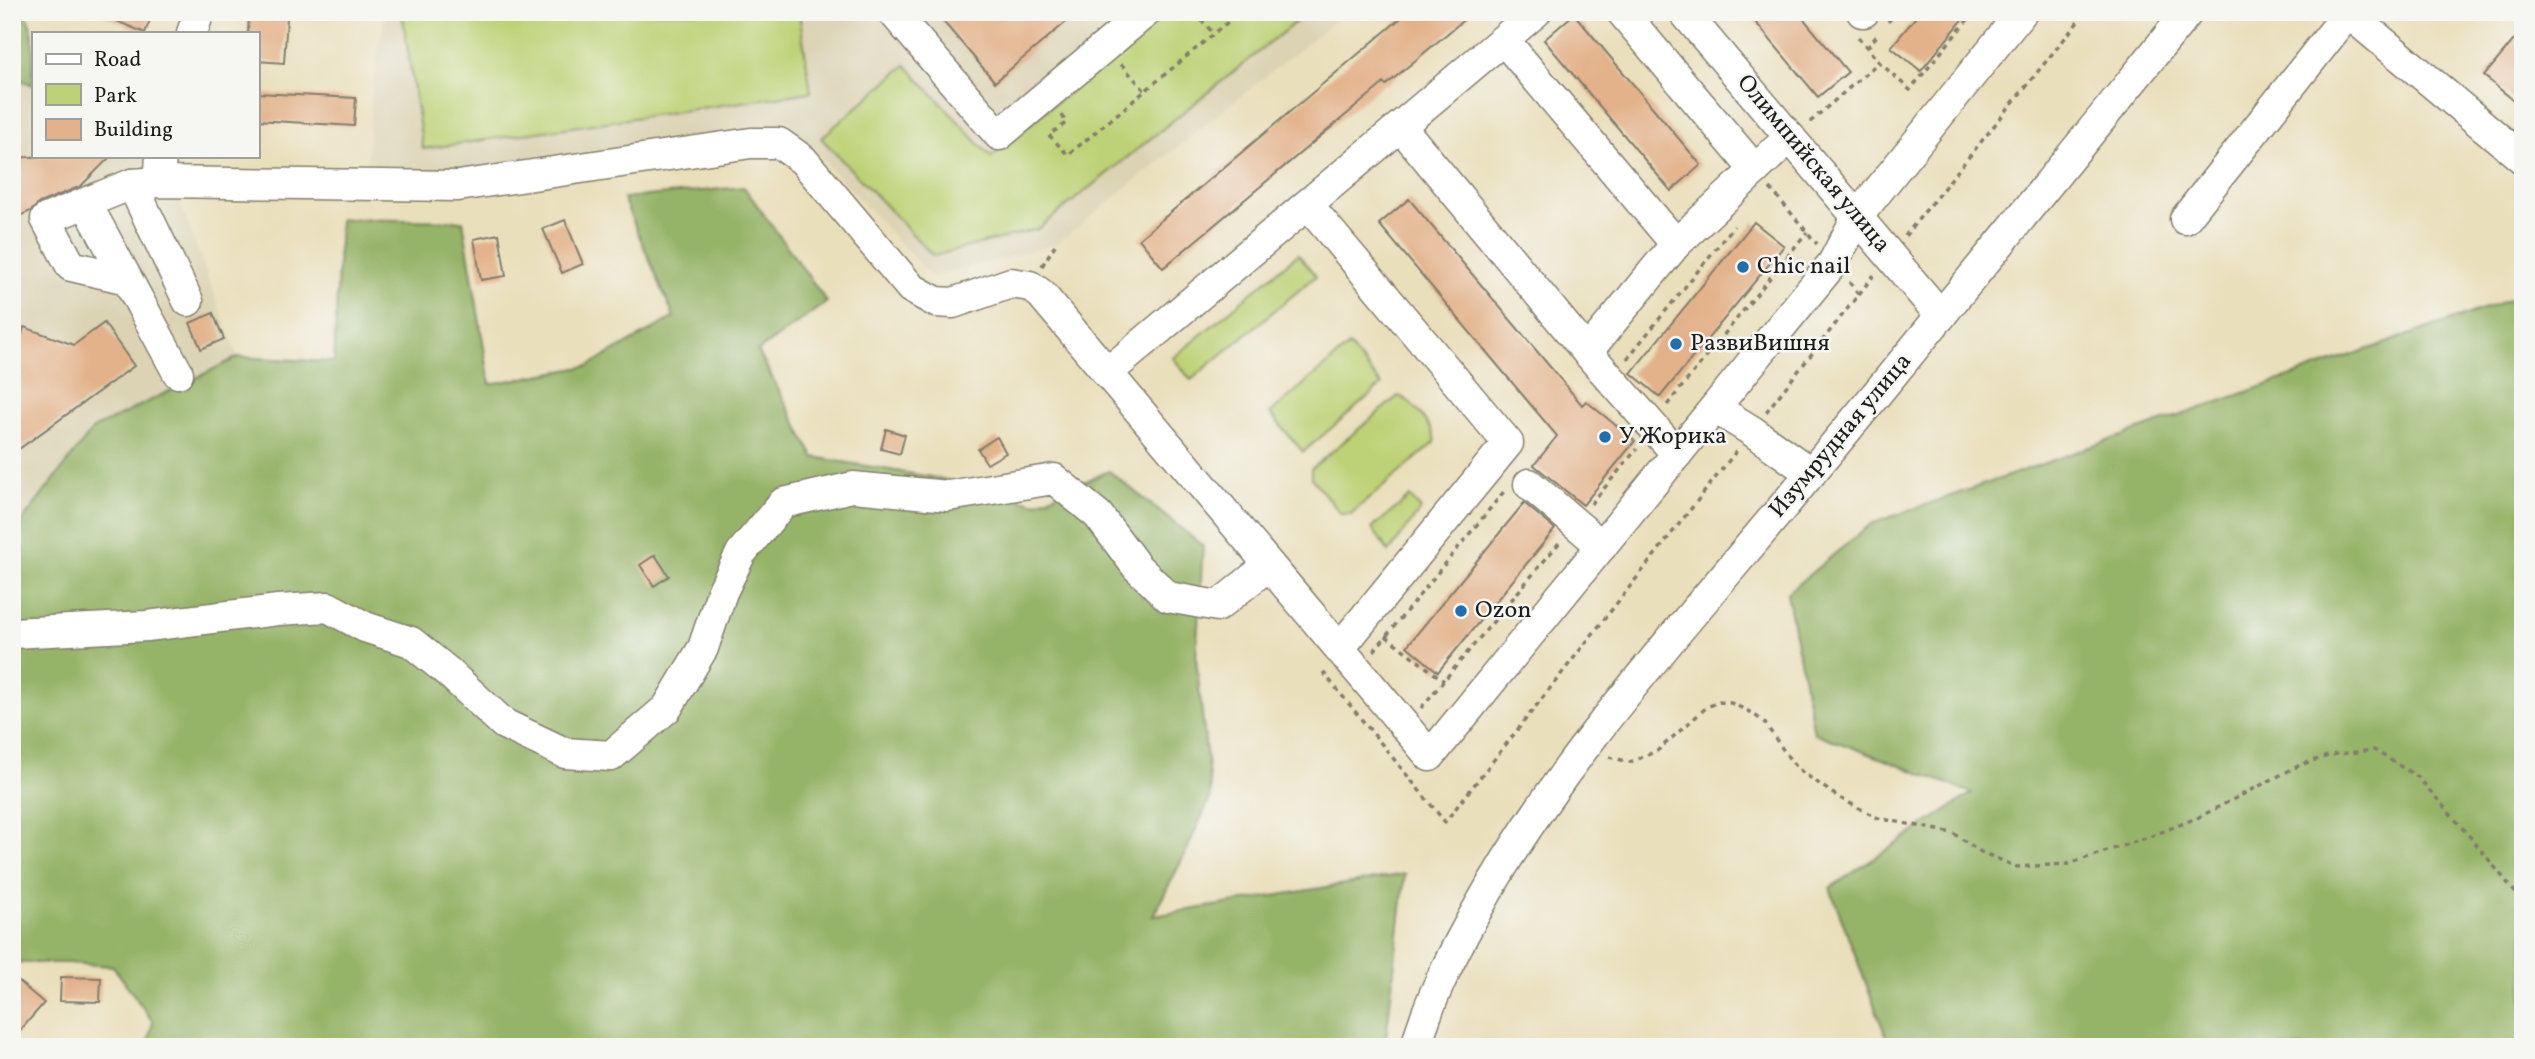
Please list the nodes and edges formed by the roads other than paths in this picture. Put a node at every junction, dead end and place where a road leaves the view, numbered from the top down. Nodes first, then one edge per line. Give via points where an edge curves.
1 (199, 12) edge
2 (894, 12) edge
3 (1146, 12) edge
4 (1536, 12) edge
5 (1622, 12) edge
6 (1684, 12) edge
7 (2022, 12) edge
8 (2188, 12) edge
9 (2348, 13) edge
10 (192, 32) edge
11 (1504, 40) junction
12 (1401, 127) junction
13 (1799, 130) junction
14 (2523, 159) edge
15 (1755, 170) junction
16 (151, 174) edge
17 (86, 203) junction
18 (1308, 205) junction
19 (1857, 217) junction
20 (2185, 219) dead end
21 (1676, 244) junction
22 (127, 279) junction
23 (188, 301) dead end
24 (1941, 316) junction
25 (1587, 352) junction
26 (178, 373) dead end
27 (1107, 373) junction
28 (1715, 408) junction
29 (1677, 454) junction
30 (1811, 473) junction
31 (1518, 485) road end
32 (1602, 545) junction
33 (1269, 565) junction
34 (12, 633) edge
35 (1339, 649) junction
36 (1416, 1047) edge

1 - 10 street
2 - 3 street via 999,135
4 - 11 street
5 - 15 street
6 - 13 street, Олимпийская улица
7 - 19 street
8 - 24 street, Изумрудная улица
9 - 14 street
9 - 20 street
11 - 12 street
11 - 21 street
12 - 18 street
12 - 25 street
13 - 15 street
13 - 19 street, Олимпийская улица
15 - 21 street
16 - 17 street
16 - 23 street
16 - 27 street via 458,186 751,143 779,143 803,160 911,288 936,302 953,303 1012,283 1030,286
17 - 22 street
17 - 22 street via 46,219 71,266
18 - 27 street
18 - 35 street via 1508,443
19 - 24 street, Олимпийская улица
19 - 28 street via 1833,263
21 - 25 street
22 - 26 street
24 - 30 street, Изумрудная улица
25 - 29 street
27 - 33 street
28 - 29 street
28 - 30 street
29 - 32 street
30 - 36 street, Изумрудная улица via 1586,743 1502,866 1456,948
31 - 32 street
32 - 35 street via 1430,756
33 - 34 street via 1218,606 1168,597 1137,567 1098,515 1054,479 948,496 853,487 783,503 741,553 703,648 667,708 611,757 565,753 504,724 411,642 365,627 328,607 147,626
33 - 35 street

